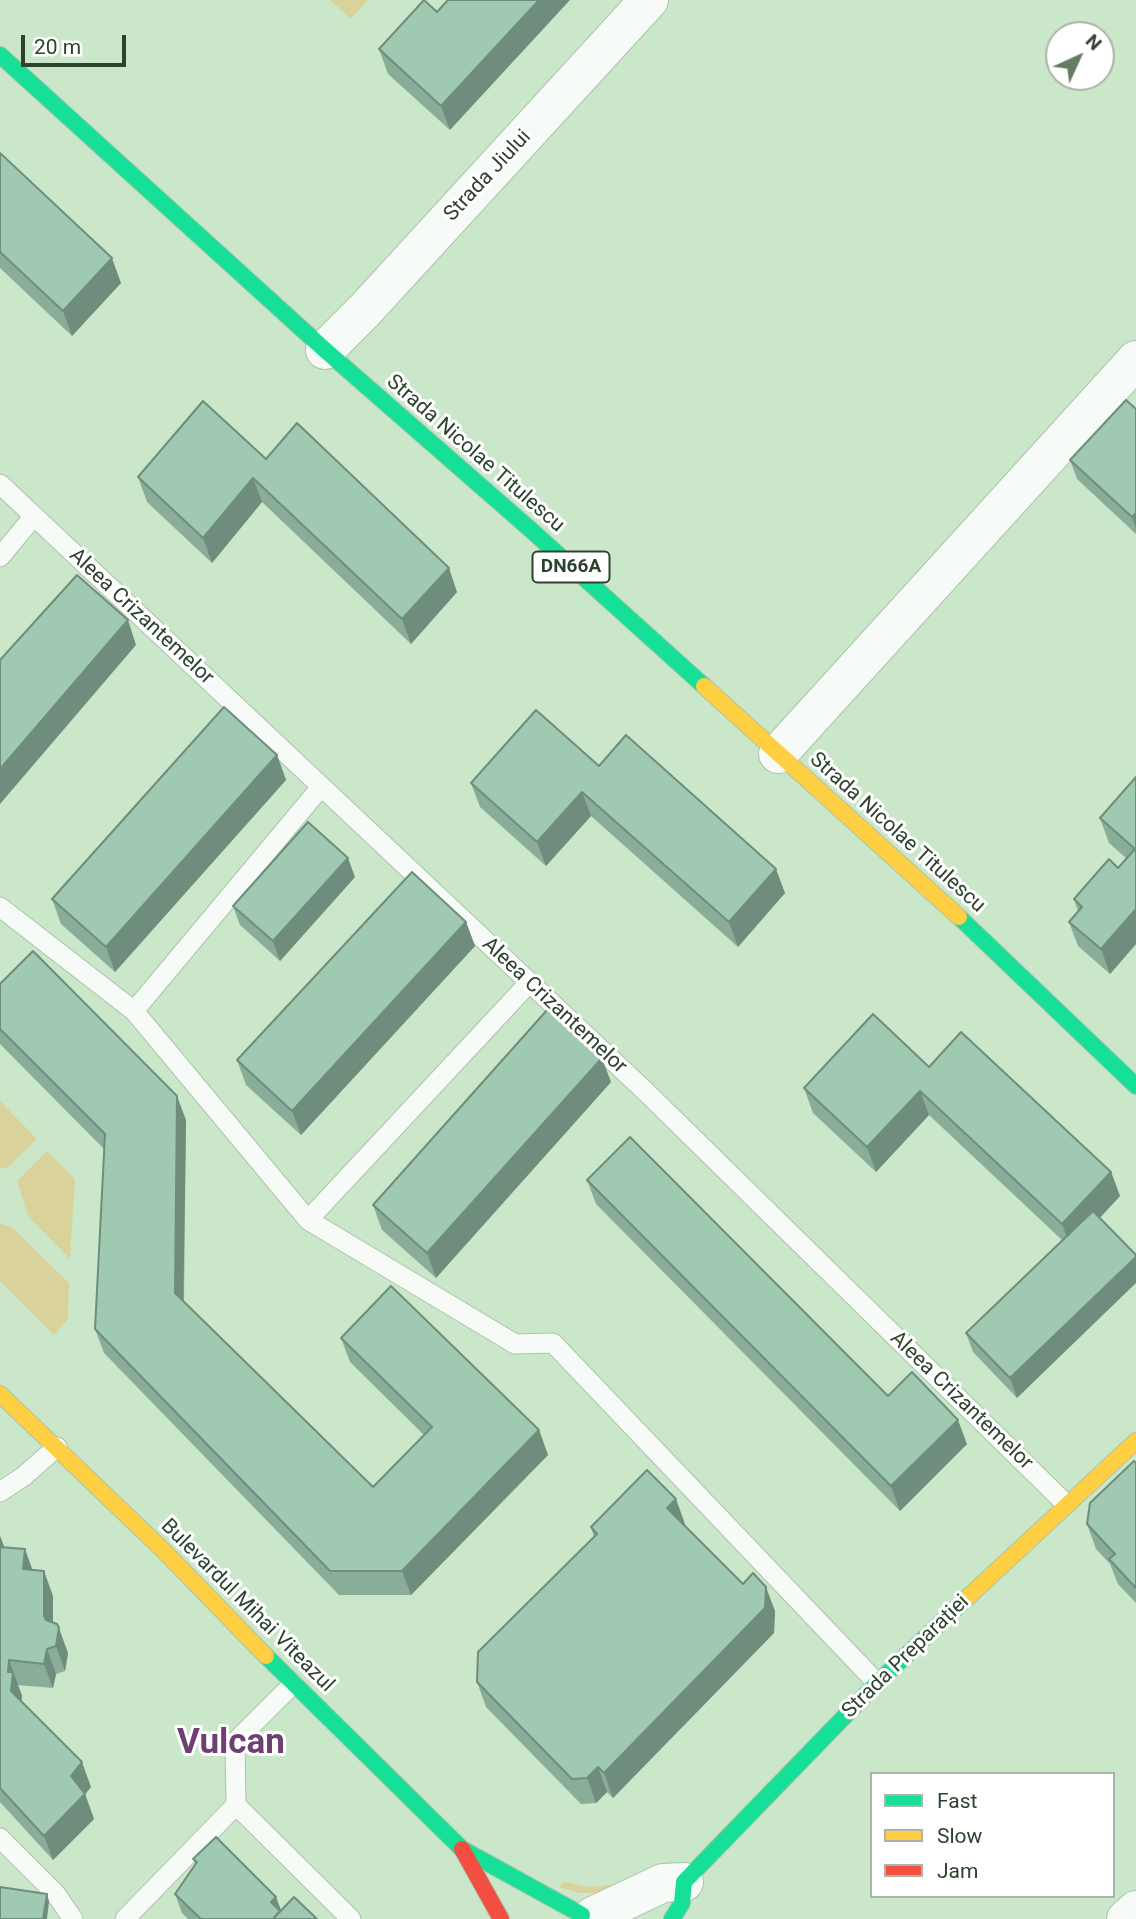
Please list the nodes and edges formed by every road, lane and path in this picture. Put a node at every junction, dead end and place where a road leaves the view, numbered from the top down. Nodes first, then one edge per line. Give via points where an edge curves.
1 (649, 0) edge
2 (0, 55) edge
3 (326, 350) junction
4 (1136, 360) edge
5 (0, 484) edge
6 (34, 516) junction
7 (0, 557) edge
8 (778, 754) junction
9 (321, 787) junction
10 (0, 907) edge
11 (529, 983) junction
12 (134, 1011) junction
13 (1136, 1086) edge
14 (308, 1220) junction
15 (0, 1394) edge
16 (1136, 1441) edge
17 (57, 1447) junction
18 (0, 1492) edge
19 (1066, 1504) junction
20 (293, 1684) junction
21 (877, 1684) junction
22 (236, 1805) junction
23 (0, 1838) edge
24 (462, 1849) junction
25 (684, 1882) junction
26 (1136, 1910) edge
27 (587, 1917) edge
28 (73, 1919) edge
29 (125, 1919) edge
30 (351, 1919) edge
31 (501, 1919) edge
32 (672, 1919) edge
33 (1126, 1919) edge

1 - 3 street, Strada Jiului
2 - 3 main road, Strada Nicolae Titulescu / DN66A
3 - 8 main road, Strada Nicolae Titulescu / DN66A
4 - 8 street
5 - 6 lane, Aleea Crizantemelor
6 - 7 lane
6 - 9 lane, Aleea Crizantemelor
8 - 13 main road, Strada Nicolae Titulescu / DN66A via 911,871
9 - 11 lane, Aleea Crizantemelor
9 - 12 lane
10 - 12 lane
11 - 14 lane
11 - 19 lane, Aleea Crizantemelor
12 - 14 lane
14 - 21 lane via 515,1344 552,1343
15 - 17 main road, Bulevardul Mihai Viteazul
16 - 19 main road, Strada Preparației
17 - 18 lane
17 - 20 main road, Bulevardul Mihai Viteazul
19 - 21 main road, Strada Preparației
20 - 22 lane via 234,1742
20 - 24 main road, Bulevardul Mihai Viteazul
21 - 25 main road, Strada Preparației
22 - 29 lane
22 - 30 lane
23 - 28 lane via 55,1893
24 - 27 main road, Bulevardul Mihai Viteazul
24 - 31 main road, Bulevardul Mihai Viteazul
25 - 27 street via 663,1883
25 - 32 main road, Strada Preparației via 682,1903
26 - 33 street

